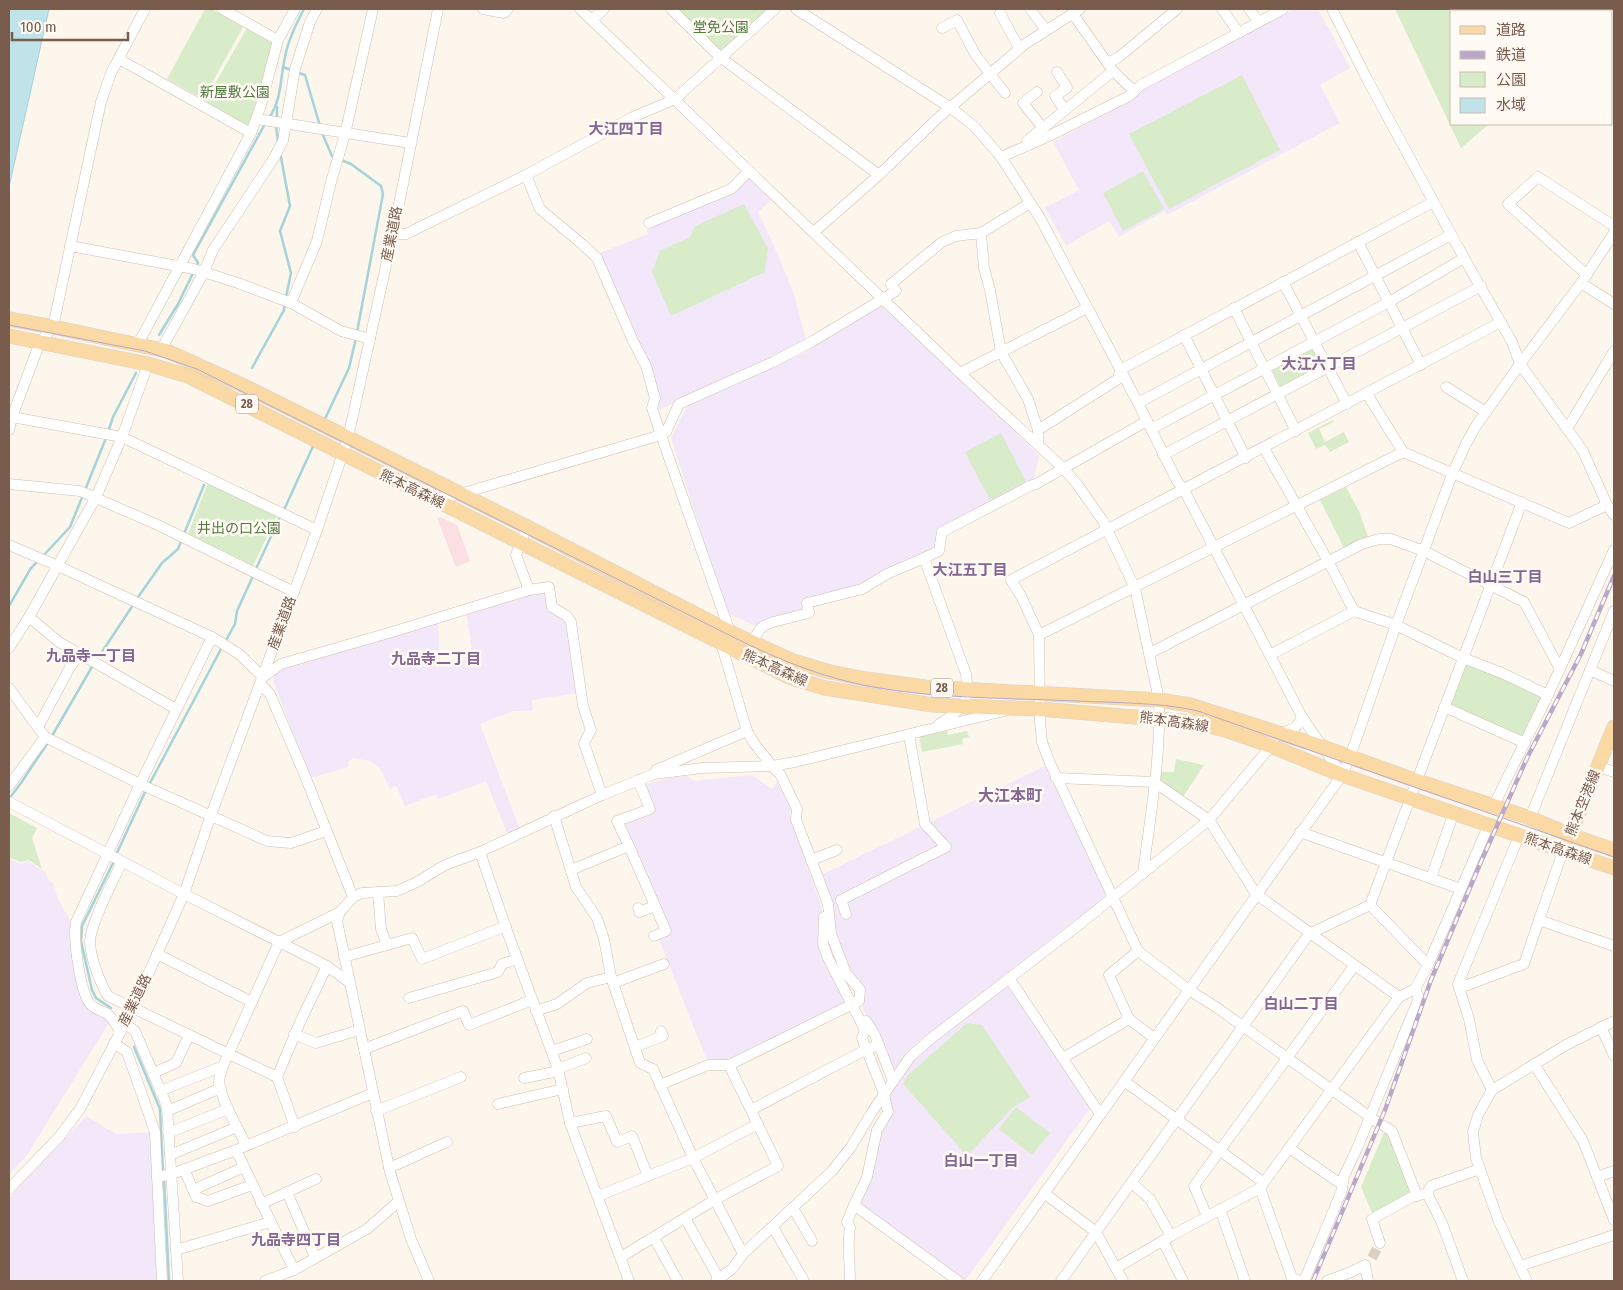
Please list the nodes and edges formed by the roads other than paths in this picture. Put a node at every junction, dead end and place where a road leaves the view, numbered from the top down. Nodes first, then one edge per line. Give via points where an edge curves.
1 (145, 9) edge
2 (222, 9) edge
3 (295, 9) edge
4 (317, 9) edge
5 (373, 9) edge
6 (438, 9) edge
7 (483, 9) edge
8 (508, 9) edge
9 (580, 9) edge
10 (604, 9) edge
11 (671, 9) edge
12 (775, 9) edge
13 (796, 9) edge
14 (1030, 9) edge
15 (1177, 9) edge
16 (1222, 9) edge
17 (1249, 9) edge
18 (1282, 9) edge
19 (1332, 9) edge
20 (1077, 10) edge
21 (1000, 13) dead end
22 (592, 20) junction
23 (1258, 22) junction
24 (942, 28) dead end
25 (1046, 30) junction
26 (1239, 33) junction
27 (278, 40) junction
28 (1019, 48) junction
29 (720, 57) junction
30 (118, 59) junction
31 (1111, 67) junction
32 (1057, 72) dead end
33 (990, 74) junction
34 (1134, 91) junction
35 (1037, 92) dead end
36 (1005, 93) dead end
37 (675, 99) junction
38 (951, 108) junction
39 (1065, 110) junction
40 (260, 120) junction
41 (284, 123) junction
42 (1043, 128) junction
43 (251, 133) junction
44 (346, 134) junction
45 (410, 143) junction
46 (1016, 151) junction
47 (1001, 157) junction
48 (749, 171) junction
49 (526, 175) junction
50 (879, 175) junction
51 (1433, 202) junction
52 (1030, 203) junction
53 (649, 223) dead end
54 (1614, 226) edge
55 (814, 232) junction
56 (981, 233) junction
57 (1614, 233) edge
58 (393, 234) junction
59 (1452, 235) junction
60 (1358, 242) junction
61 (70, 246) junction
62 (1464, 258) junction
63 (179, 267) junction
64 (199, 271) junction
65 (1375, 276) junction
66 (1584, 279) junction
67 (1283, 282) junction
68 (1480, 286) junction
69 (884, 299) junction
70 (287, 301) junction
71 (1388, 302) junction
72 (1614, 304) edge
73 (1087, 308) junction
74 (1234, 308) junction
75 (1301, 316) junction
76 (9, 319) edge
77 (1501, 322) junction
78 (53, 327) junction
79 (1402, 328) junction
80 (1184, 335) junction
81 (9, 336) edge
82 (370, 339) junction
83 (1314, 341) junction
84 (38, 342) junction
85 (1252, 342) junction
86 (151, 347) junction
87 (1614, 351) edge
88 (1001, 352) junction
89 (144, 363) junction
90 (1520, 364) junction
91 (1421, 365) junction
92 (1328, 367) junction
93 (1201, 368) junction
94 (1264, 368) junction
95 (1120, 370) junction
96 (960, 373) junction
97 (1446, 387) dead end
98 (1278, 394) junction
99 (1367, 394) junction
100 (1214, 395) junction
101 (1138, 403) junction
102 (1347, 404) junction
103 (1486, 412) junction
104 (12, 417) junction
105 (1227, 421) junction
106 (1149, 425) junction
107 (1567, 429) junction
108 (9, 430) edge
109 (1038, 430) junction
110 (1296, 431) junction
111 (112, 435) junction
112 (660, 435) junction
113 (348, 438) junction
114 (1038, 445) junction
115 (1264, 448) junction
116 (1403, 452) junction
117 (343, 454) junction
118 (1164, 455) junction
119 (1246, 458) junction
120 (1063, 468) junction
121 (1453, 472) junction
122 (9, 484) edge
123 (1184, 490) junction
124 (460, 494) junction
125 (96, 498) junction
126 (435, 499) junction
127 (1522, 502) junction
128 (1607, 505) junction
129 (1296, 506) junction
130 (1614, 515) edge
131 (527, 528) junction
132 (317, 530) junction
133 (1106, 531) junction
134 (522, 544) junction
135 (9, 545) edge
136 (1214, 547) junction
137 (1614, 550) edge
138 (1424, 551) junction
139 (924, 558) junction
140 (1328, 561) junction
141 (58, 566) junction
142 (1490, 585) junction
143 (1135, 588) junction
144 (529, 590) junction
145 (294, 592) junction
146 (1244, 604) junction
147 (1354, 611) junction
148 (1614, 611) edge
149 (29, 617) junction
150 (1396, 626) junction
151 (1039, 635) junction
152 (212, 637) junction
153 (726, 638) junction
154 (751, 642) junction
155 (9, 648) edge
156 (1150, 653) junction
157 (80, 655) junction
158 (1270, 655) junction
159 (1463, 658) junction
160 (1560, 668) junction
161 (1590, 670) junction
162 (261, 681) junction
163 (1614, 681) edge
164 (9, 688) edge
165 (968, 690) junction
166 (1040, 694) junction
167 (1548, 695) junction
168 (1159, 700) junction
169 (933, 705) junction
170 (962, 706) junction
171 (1444, 707) junction
172 (1015, 708) junction
173 (176, 709) junction
174 (1040, 709) junction
175 (1302, 717) junction
176 (1159, 718) junction
177 (38, 727) junction
178 (1614, 727) edge
179 (931, 728) junction
180 (747, 731) junction
181 (1279, 732) junction
182 (909, 735) junction
183 (45, 737) junction
184 (1525, 743) junction
185 (1272, 746) junction
186 (1323, 747) junction
187 (1350, 757) junction
188 (772, 766) junction
189 (1597, 766) junction
190 (1614, 772) edge
191 (654, 774) junction
192 (1342, 775) junction
193 (1056, 778) junction
194 (638, 780) junction
195 (1418, 781) junction
196 (1154, 782) junction
197 (140, 784) junction
198 (9, 786) edge
199 (602, 795) junction
200 (1410, 798) junction
201 (9, 802) edge
202 (1494, 806) junction
203 (1454, 812) junction
204 (211, 815) junction
205 (554, 816) junction
206 (1530, 818) junction
207 (1209, 820) junction
208 (1489, 824) junction
209 (326, 831) junction
210 (1300, 832) junction
211 (1570, 835) junction
212 (1519, 836) junction
213 (629, 846) junction
214 (837, 850) dead end
215 (1614, 850) edge
216 (1564, 851) junction
217 (480, 852) junction
218 (108, 855) junction
219 (811, 860) junction
220 (122, 862) junction
221 (1387, 862) junction
222 (1614, 868) edge
223 (571, 870) junction
224 (1143, 874) junction
225 (1431, 878) junction
226 (1461, 889) junction
227 (378, 892) junction
228 (184, 894) junction
229 (1256, 894) junction
230 (1112, 896) junction
231 (353, 897) junction
232 (1370, 905) junction
233 (655, 906) junction
234 (638, 908) dead end
235 (340, 912) junction
236 (846, 914) dead end
237 (1539, 920) junction
238 (506, 926) junction
239 (1309, 934) junction
240 (654, 936) dead end
241 (280, 942) junction
242 (387, 945) junction
243 (1614, 946) edge
244 (1138, 951) junction
245 (157, 954) junction
246 (344, 957) junction
247 (517, 958) junction
248 (664, 964) dead end
249 (1428, 965) junction
250 (328, 966) junction
251 (1354, 966) junction
252 (1009, 978) junction
253 (612, 980) junction
254 (349, 982) junction
255 (1459, 988) junction
256 (1415, 989) junction
257 (1189, 990) junction
258 (1399, 997) junction
259 (410, 998) dead end
260 (532, 1000) junction
261 (252, 1002) junction
262 (855, 1003) junction
263 (133, 1008) junction
264 (536, 1011) junction
265 (1129, 1019) junction
266 (1614, 1021) edge
267 (122, 1027) junction
268 (1244, 1027) junction
269 (1601, 1028) junction
270 (359, 1030) junction
271 (190, 1034) junction
272 (294, 1034) junction
273 (664, 1037) dead end
274 (1154, 1038) junction
275 (587, 1039) dead end
276 (114, 1043) junction
277 (879, 1045) junction
278 (635, 1046) junction
279 (364, 1049) junction
280 (867, 1049) junction
281 (552, 1051) junction
282 (229, 1053) junction
283 (1614, 1056) edge
284 (586, 1058) dead end
285 (1063, 1058) junction
286 (1287, 1058) junction
287 (1534, 1064) junction
288 (729, 1065) junction
289 (223, 1066) junction
290 (559, 1070) junction
291 (153, 1073) junction
292 (277, 1076) junction
293 (461, 1076) dead end
294 (524, 1078) dead end
295 (893, 1081) junction
296 (1124, 1081) junction
297 (660, 1085) junction
298 (221, 1088) junction
299 (563, 1089) junction
300 (1331, 1090) junction
301 (1492, 1090) junction
302 (160, 1091) junction
303 (373, 1093) junction
304 (884, 1094) junction
305 (498, 1104) dead end
306 (228, 1109) junction
307 (751, 1110) junction
308 (167, 1111) junction
309 (376, 1111) junction
310 (1100, 1114) junction
311 (1177, 1120) junction
312 (1377, 1122) junction
313 (570, 1123) junction
314 (758, 1124) junction
315 (238, 1127) junction
316 (295, 1127) junction
317 (168, 1133) junction
318 (446, 1142) dead end
319 (246, 1145) junction
320 (1289, 1148) junction
321 (236, 1150) junction
322 (1220, 1152) junction
323 (170, 1155) junction
324 (693, 1158) junction
325 (244, 1167) junction
326 (389, 1168) junction
327 (184, 1169) junction
328 (1480, 1169) junction
329 (1614, 1171) edge
330 (172, 1174) junction
331 (648, 1176) junction
332 (157, 1177) junction
333 (1597, 1177) junction
334 (316, 1180) dead end
335 (1132, 1183) junction
336 (1343, 1183) junction
337 (252, 1185) junction
338 (1262, 1185) junction
339 (9, 1189) edge
340 (193, 1190) junction
341 (287, 1192) junction
342 (1044, 1193) junction
343 (1422, 1194) junction
344 (598, 1196) junction
345 (716, 1200) junction
346 (398, 1202) junction
347 (261, 1204) junction
348 (854, 1205) junction
349 (792, 1208) junction
350 (1220, 1209) junction
351 (1207, 1216) junction
352 (685, 1218) junction
353 (1614, 1220) edge
354 (270, 1222) junction
355 (773, 1227) junction
356 (1096, 1232) junction
357 (1614, 1235) edge
358 (654, 1238) junction
359 (1167, 1238) junction
360 (812, 1241) dead end
361 (1380, 1243) dead end
362 (176, 1250) junction
363 (743, 1254) junction
364 (315, 1257) junction
365 (621, 1257) junction
366 (1520, 1266) junction
367 (1116, 1268) junction
368 (294, 1270) junction
369 (722, 1279) edge
370 (162, 1281) edge
371 (178, 1281) edge
372 (265, 1281) edge
373 (429, 1281) edge
374 (630, 1281) edge
375 (678, 1281) edge
376 (804, 1281) edge
377 (850, 1281) edge
378 (958, 1281) edge
379 (982, 1281) edge
380 (1061, 1281) edge
381 (1123, 1281) edge
382 (1183, 1281) edge
383 (1245, 1281) edge
384 (1303, 1281) edge
385 (1327, 1281) edge
386 (1368, 1281) edge
387 (1463, 1281) edge
388 (1527, 1281) edge

1 - 30 street
2 - 27 street
3 - 27 street
4 - 41 street via 295,69
5 - 44 street
6 - 45 street, 産業道路
7 - 8 street via 504,13
9 - 22 street
10 - 22 street
11 - 29 street
12 - 29 street
13 - 38 street
14 - 25 street
15 - 31 street
16 - 26 street
17 - 23 street
18 - 23 street
19 - 51 street
20 - 25 street
20 - 31 street
21 - 28 street
22 - 37 street
23 - 26 street
24 - 33 street via 957,20
25 - 28 street
26 - 34 street
27 - 40 street
28 - 33 street
29 - 37 street
29 - 50 street
30 - 43 street
30 - 61 street via 101,102
31 - 34 street
31 - 39 street
32 - 39 street via 1068,88 1055,96
33 - 36 street
33 - 38 street
34 - 46 street
35 - 42 street via 1022,103
37 - 48 street
37 - 49 street via 633,117
38 - 47 street via 974,126
38 - 50 street
39 - 42 street
40 - 41 street
40 - 43 street
41 - 44 street
41 - 64 street via 283,141 274,158
42 - 46 street
43 - 63 street
44 - 45 street
44 - 70 street via 317,241
45 - 58 street, 産業道路
46 - 47 street
47 - 52 street
48 - 53 street via 730,188
48 - 55 street
49 - 58 street via 406,234
49 - 112 street via 540,209 597,258 646,366
50 - 55 street
51 - 59 street
51 - 60 street
52 - 56 street
52 - 73 street
54 - 66 street via 1538,177 1508,204
55 - 69 street
56 - 69 street via 956,236 942,242 891,284 896,291
56 - 88 street via 984,268
57 - 66 street
58 - 82 street, 産業道路
59 - 62 street
59 - 65 street
60 - 65 street
60 - 67 street
61 - 63 street
61 - 78 street
62 - 68 street
62 - 71 street
63 - 64 street
63 - 86 street
64 - 70 street
64 - 86 street
65 - 71 street
65 - 75 street
66 - 72 street
66 - 90 street
67 - 74 street
67 - 75 street
68 - 77 street
68 - 79 street
69 - 96 street
69 - 112 street via 773,362 679,404 666,432
70 - 82 street via 341,331
71 - 79 street
71 - 83 street
73 - 88 street
73 - 95 street
74 - 80 street
74 - 85 street
75 - 83 street
75 - 85 street
76 - 78 main road, 熊本高森線 / 28
77 - 90 street
77 - 91 street
78 - 84 street
78 - 86 main road, 熊本高森線 / 28
79 - 91 street
79 - 92 street
80 - 93 street
80 - 95 street
81 - 84 main road, 熊本高森線 / 28
82 - 113 street, 産業道路
83 - 92 street
83 - 94 street
84 - 89 main road, 熊本高森線 / 28
84 - 104 street
85 - 93 street
85 - 94 street
86 - 113 main road, 熊本高森線 / 28 via 230,379
87 - 107 street
88 - 96 street
88 - 109 street via 1028,399
89 - 111 street
89 - 117 main road, 熊本高森線 / 28 via 215,388
90 - 103 street
90 - 107 street
91 - 99 street
92 - 98 street
92 - 102 street
93 - 100 street
93 - 101 street
94 - 98 street
94 - 100 street
95 - 101 street
95 - 109 street via 1118,379
96 - 114 street
97 - 103 street
98 - 105 street
98 - 110 street
99 - 102 street
99 - 116 street
100 - 105 street
100 - 106 street
101 - 106 street
102 - 110 street
103 - 121 street
104 - 108 street
104 - 111 street
105 - 118 street
105 - 119 street
106 - 118 street
106 - 120 street
107 - 128 street via 1583,452
109 - 114 street
110 - 115 street
111 - 125 street
111 - 132 street
112 - 124 street
112 - 153 street
113 - 117 street, 産業道路
113 - 124 main road, 熊本高森線 / 28
114 - 120 street
115 - 119 street
115 - 129 street
116 - 121 street
116 - 129 street
117 - 126 main road, 熊本高森線 / 28
117 - 132 street, 産業道路
118 - 123 street
119 - 123 street
120 - 133 street via 1089,500
120 - 139 street via 942,532 939,551
121 - 127 street
121 - 138 street
122 - 125 street via 80,491
123 - 133 street
123 - 136 street
124 - 126 street
124 - 131 main road, 熊本高森線 / 28
125 - 141 street
125 - 145 street
126 - 134 main road, 熊本高森線 / 28
127 - 128 street via 1569,523
127 - 142 street
128 - 130 street
129 - 136 street
129 - 140 street
131 - 134 street
131 - 153 main road, 熊本高森線 / 28
132 - 145 street, 産業道路
133 - 143 street
133 - 151 street via 1011,580
134 - 144 street via 516,555
134 - 153 main road, 熊本高森線 / 28
135 - 141 street
136 - 143 street
136 - 146 street
137 - 160 street
138 - 140 street via 1391,539 1379,539
138 - 142 street
138 - 150 street
139 - 154 street via 886,574 862,589 807,603 809,613 762,627
139 - 165 street via 966,674
140 - 146 street
140 - 147 street
141 - 149 street
141 - 152 street
142 - 159 street
142 - 160 street via 1524,602
143 - 151 street
143 - 156 street
144 - 162 street via 281,664
144 - 199 street via 549,587 552,607 571,622 583,706 591,730 584,743
145 - 162 street, 産業道路
146 - 156 street
146 - 158 street
147 - 150 street
147 - 158 street
148 - 161 street
149 - 155 street
149 - 157 street
150 - 159 street
150 - 187 street
151 - 166 street
152 - 162 street via 239,654
152 - 173 street
153 - 154 main road, 熊本高森線 / 28
153 - 169 main road, 熊本高森線 / 28 via 789,677 825,688
153 - 180 street
154 - 165 main road, 熊本高森線 / 28 via 793,661 830,672 924,687
156 - 168 street
157 - 173 street
157 - 177 street via 70,667
158 - 175 street
159 - 167 street
159 - 171 street
160 - 167 street
161 - 163 street
161 - 206 street
162 - 204 street, 産業道路
162 - 209 street via 270,694
164 - 177 street
165 - 166 main road, 熊本高森線 / 28
165 - 170 street
166 - 168 main road, 熊本高森線 / 28
166 - 174 street
167 - 184 street
168 - 176 street
168 - 181 main road, 熊本高森線 / 28 via 1190,705
169 - 170 main road, 熊本高森線 / 28
169 - 179 street via 937,721
170 - 172 main road, 熊本高森線 / 28
170 - 179 street
171 - 184 street
171 - 195 street
172 - 174 main road, 熊本高森線 / 28
172 - 179 street
173 - 197 street
174 - 176 main road, 熊本高森線 / 28
174 - 193 street via 1042,742
175 - 181 street via 1295,729
175 - 186 street
176 - 185 main road, 熊本高森線 / 28 via 1193,722
176 - 196 street
177 - 183 street
178 - 189 main road, 熊本空港線
179 - 182 street
180 - 188 street
180 - 191 street via 657,769
181 - 185 street
181 - 186 main road, 熊本高森線 / 28
182 - 188 street
182 - 236 street via 925,824 946,847 842,900
183 - 197 street
183 - 198 street
184 - 202 street
185 - 192 main road, 熊本高森線 / 28
185 - 207 street
186 - 187 main road, 熊本高森線 / 28
186 - 192 street
187 - 192 street
187 - 195 main road, 熊本高森線 / 28
188 - 191 street via 702,768
188 - 219 street via 780,774 797,809 796,820
188 - 262 street via 770,770 792,807 791,816 824,907 823,944
189 - 190 street
189 - 211 main road, 熊本空港線
191 - 194 street
192 - 200 main road, 熊本高森線 / 28
192 - 210 street
193 - 196 street
193 - 230 street
194 - 199 street
194 - 213 street via 650,809 617,821
195 - 200 street
195 - 202 main road, 熊本高森線 / 28
196 - 207 street
196 - 224 street
197 - 204 street
197 - 218 street
199 - 205 street
200 - 203 main road, 熊本高森線 / 28
200 - 221 street
201 - 218 street
202 - 206 main road, 熊本高森線 / 28
203 - 208 main road, 熊本高森線 / 28
203 - 225 street
204 - 209 street via 267,841 291,843
204 - 228 street, 産業道路
205 - 217 street
205 - 223 street
206 - 211 main road, 熊本高森線 / 28
207 - 224 street
207 - 229 street
208 - 212 main road, 熊本高森線 / 28
208 - 226 street
209 - 231 street
210 - 221 street
210 - 229 street
211 - 215 main road, 熊本高森線 / 28
211 - 216 main road, 熊本空港線
212 - 216 main road, 熊本高森線 / 28
212 - 255 street via 1459,979
213 - 223 street
213 - 233 street
214 - 219 street
216 - 222 main road, 熊本高森線 / 28
216 - 237 street
217 - 227 street via 445,865 397,891
217 - 238 street
218 - 220 street
218 - 267 street via 76,922 75,952 91,1006 108,1014
219 - 262 street via 828,904 832,934 846,973 860,990
220 - 228 street
220 - 263 street via 93,926 90,941 108,996
221 - 225 street
221 - 232 street
223 - 253 street via 576,887 597,918
224 - 230 street
225 - 226 street
226 - 249 street
227 - 231 street
227 - 242 street via 381,929
228 - 241 street
228 - 245 street, 産業道路
229 - 239 street
229 - 257 street
230 - 244 street
230 - 252 street
231 - 235 street
232 - 239 street
232 - 249 street
233 - 234 street via 639,912
233 - 240 street via 666,932
235 - 241 street
235 - 246 street via 336,921
237 - 243 street
237 - 255 street via 1524,964
238 - 242 street via 422,958 412,938
238 - 247 street
239 - 251 street
239 - 268 street
241 - 250 street
241 - 261 street
242 - 246 street
244 - 257 street
244 - 265 street via 1109,975
245 - 261 street
245 - 263 street, 産業道路
246 - 254 street
247 - 259 street via 502,964 498,972
247 - 260 street
248 - 253 street
249 - 256 street
250 - 254 street
250 - 272 street
251 - 258 street
251 - 286 street
252 - 285 street
252 - 295 street via 929,1040 910,1057
253 - 264 street via 587,983 556,1004
253 - 278 street
254 - 270 street
255 - 301 street via 1470,1019 1477,1060
256 - 258 street
256 - 312 street via 1419,998
257 - 268 street
257 - 274 street
258 - 300 street
260 - 264 street
260 - 279 street via 469,1025 463,1011
261 - 282 street
262 - 277 street
262 - 280 street via 865,1030 862,1038
262 - 288 street
263 - 267 street, 産業道路
263 - 271 street
264 - 281 street
265 - 274 street
265 - 285 street
266 - 269 street
267 - 276 street, 産業道路
267 - 291 street via 135,1030
268 - 286 street
268 - 311 street
269 - 283 street
269 - 287 street
270 - 272 street via 316,1043
270 - 279 street
271 - 282 street
271 - 291 street via 176,1063
272 - 292 street
273 - 278 street
274 - 296 street
275 - 281 street
276 - 332 street via 127,1052 155,1132
276 - 339 street, 産業道路 via 80,1109 59,1137
277 - 280 street
277 - 295 street
278 - 297 street via 640,1063 653,1068
279 - 303 street
280 - 304 street
280 - 307 street
281 - 290 street
282 - 289 street
282 - 292 street
284 - 290 street
285 - 310 street
286 - 300 street
286 - 322 street
287 - 301 street
287 - 333 street via 1583,1141
288 - 297 street via 708,1065
288 - 307 street
289 - 298 street via 219,1081
289 - 302 street
290 - 294 street
290 - 299 street
291 - 302 street
292 - 316 street
293 - 309 street
295 - 304 street
296 - 310 street
296 - 311 street
297 - 324 street
298 - 306 street
298 - 308 street
299 - 305 street
299 - 313 street
300 - 312 street
300 - 320 street
301 - 328 street via 1473,1132
302 - 308 street
303 - 309 street
303 - 316 street
304 - 348 street via 888,1112 877,1130 867,1178
304 - 349 street via 837,1165
306 - 315 street
306 - 317 street
307 - 314 street
308 - 317 street
309 - 326 street
310 - 342 street
311 - 322 street
311 - 335 street
312 - 336 street
312 - 343 street via 1392,1131
313 - 331 street via 606,1116 617,1142 632,1136
313 - 344 street
314 - 324 street
314 - 345 street via 778,1166
315 - 319 street
315 - 323 street
316 - 319 street
317 - 323 street
318 - 326 street
319 - 321 street
320 - 336 street
320 - 338 street
321 - 325 street
321 - 327 street
322 - 338 street
322 - 351 street via 1194,1186
323 - 330 street
324 - 331 street
324 - 345 street
325 - 337 street
325 - 340 street
326 - 346 street
327 - 330 street
327 - 340 street
328 - 343 street via 1431,1186
328 - 366 street via 1499,1222
329 - 333 street
330 - 332 street
330 - 362 street
331 - 344 street
332 - 370 street
333 - 353 street
334 - 341 street
335 - 356 street
335 - 359 street via 1150,1199
336 - 384 street
337 - 340 street via 208,1201 196,1197
337 - 347 street
338 - 350 street
338 - 384 street via 1292,1278
341 - 347 street
341 - 364 street
342 - 356 street
342 - 379 street
343 - 361 street via 1372,1219
343 - 387 street via 1442,1223
344 - 365 street
345 - 352 street
345 - 363 street
346 - 364 street via 367,1229
346 - 373 street
347 - 354 street
348 - 377 street via 847,1222 850,1227
348 - 378 street
349 - 355 street
349 - 360 street
350 - 351 street
350 - 383 street
351 - 359 street
352 - 358 street
352 - 369 street
354 - 362 street
354 - 368 street
355 - 363 street
355 - 376 street
356 - 367 street
356 - 380 street
357 - 366 street
358 - 365 street
358 - 375 street
359 - 367 street
359 - 382 street
362 - 371 street
363 - 369 street
364 - 368 street
365 - 374 street
366 - 388 street
367 - 381 street
368 - 372 street
385 - 386 street via 1368,1262

